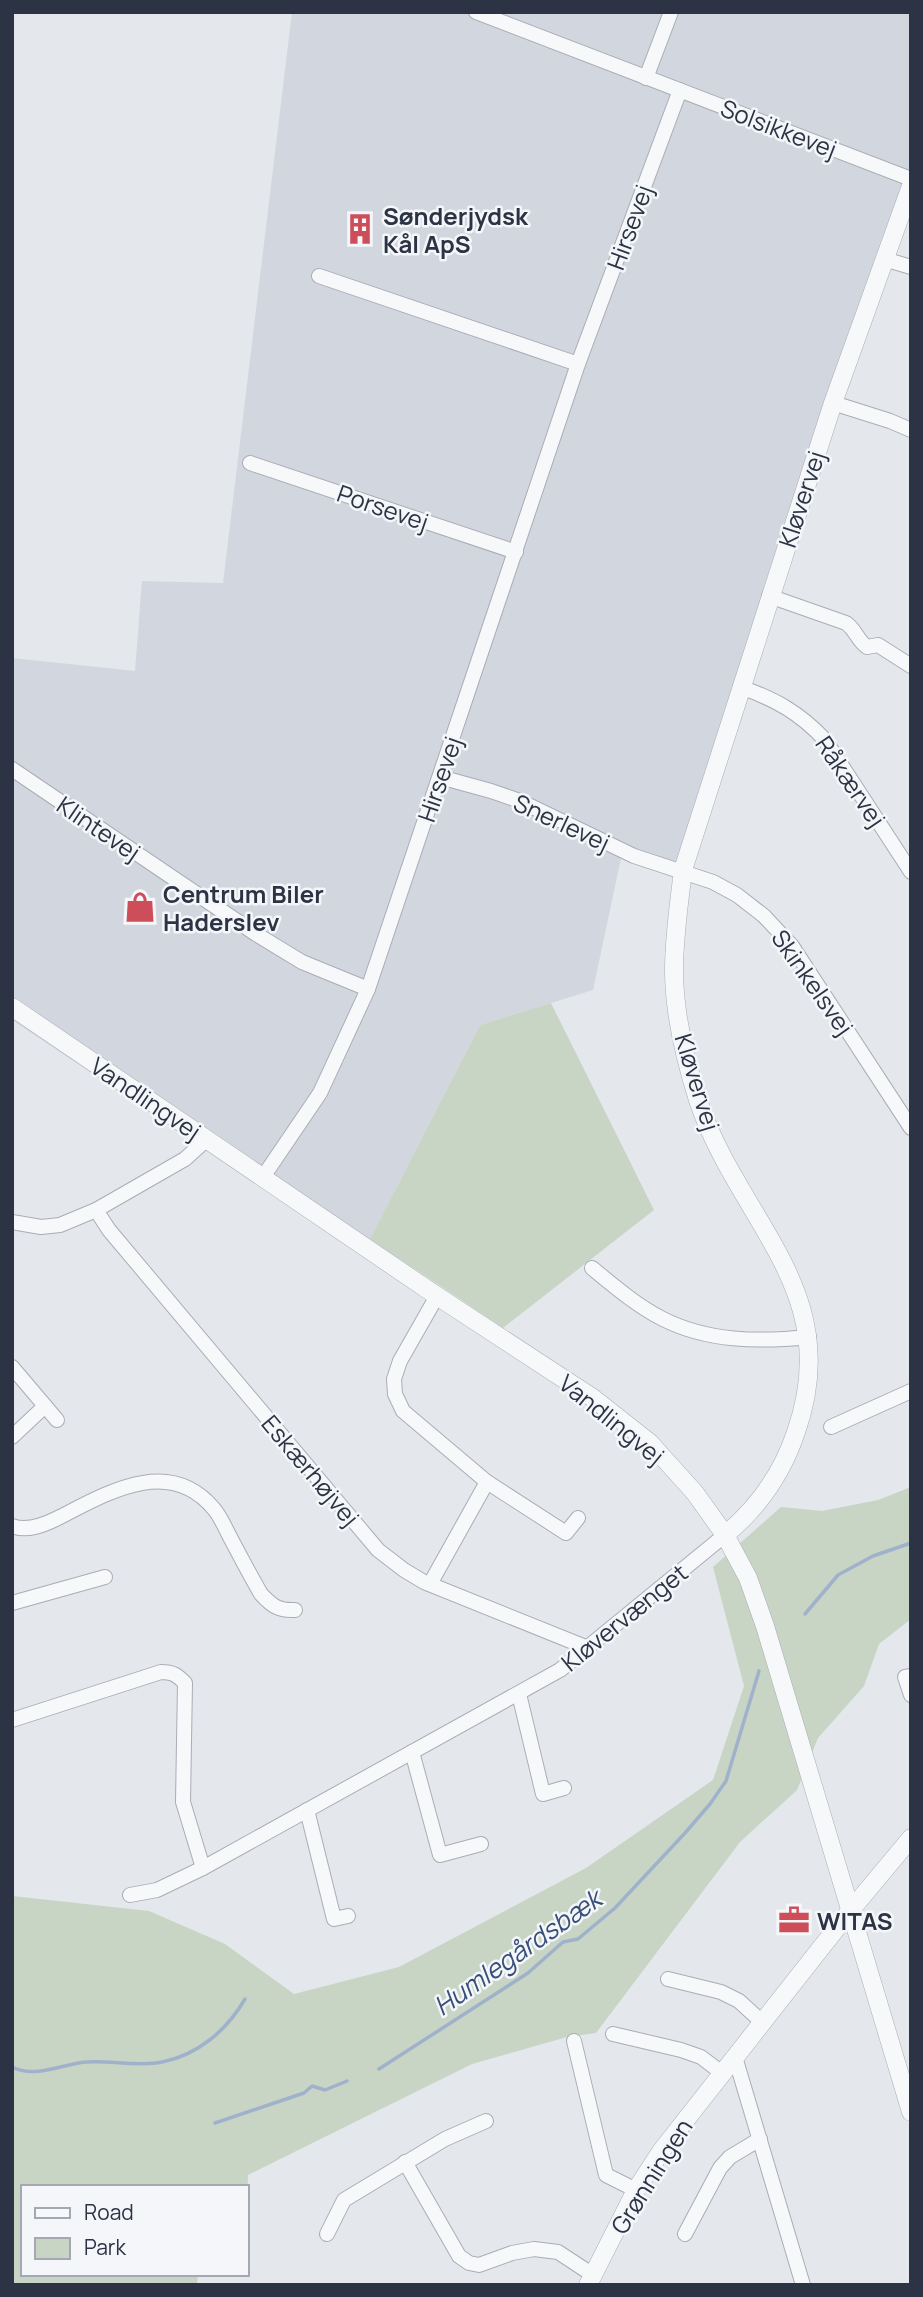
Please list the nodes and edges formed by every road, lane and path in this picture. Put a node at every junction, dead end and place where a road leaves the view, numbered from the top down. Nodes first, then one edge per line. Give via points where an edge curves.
1 (476, 12) edge
2 (671, 12) edge
3 (646, 78) junction
4 (680, 90) junction
5 (911, 179) edge
6 (911, 186) edge
7 (884, 259) junction
8 (911, 267) edge
9 (319, 276) dead end
10 (578, 365) junction
11 (833, 403) junction
12 (911, 430) edge
13 (250, 463) dead end
14 (516, 552) junction
15 (769, 596) junction
16 (911, 666) edge
17 (740, 687) junction
18 (12, 769) edge
19 (440, 777) junction
20 (682, 870) junction
21 (911, 872) edge
22 (368, 989) junction
23 (12, 1007) edge
24 (911, 1128) edge
25 (207, 1139) junction
26 (263, 1177) junction
27 (96, 1210) junction
28 (12, 1222) edge
29 (592, 1268) dead end
30 (437, 1296) junction
31 (809, 1337) junction
32 (12, 1367) edge
33 (911, 1391) edge
34 (45, 1406) junction
35 (57, 1420) dead end
36 (831, 1427) dead end
37 (12, 1437) edge
38 (487, 1482) junction
39 (578, 1518) dead end
40 (12, 1526) edge
41 (725, 1535) junction
42 (106, 1577) dead end
43 (430, 1584) junction
44 (12, 1603) edge
45 (295, 1609) dead end
46 (588, 1648) junction
47 (911, 1676) edge
48 (519, 1693) junction
49 (911, 1695) edge
50 (12, 1720) edge
51 (412, 1752) junction
52 (564, 1788) dead end
53 (307, 1810) junction
54 (911, 1838) edge
55 (481, 1844) dead end
56 (202, 1868) junction
57 (130, 1895) dead end
58 (850, 1911) junction
59 (348, 1916) dead end
60 (668, 1979) dead end
61 (762, 2022) junction
62 (613, 2034) dead end
63 (574, 2041) dead end
64 (735, 2057) junction
65 (722, 2073) junction
66 (911, 2112) edge
67 (486, 2121) dead end
68 (760, 2139) junction
69 (405, 2162) junction
70 (636, 2190) junction
71 (327, 2234) dead end
72 (685, 2234) dead end
73 (590, 2280) edge
74 (803, 2285) edge

1 - 3 street, Solsikkevej
2 - 3 street
3 - 4 street, Solsikkevej
4 - 5 street, Solsikkevej
4 - 10 street, Hirsevej
6 - 7 street, Kløvervej
7 - 8 street
7 - 11 street, Kløvervej
9 - 10 street
10 - 14 street, Hirsevej
11 - 12 street
11 - 15 street, Kløvervej
13 - 14 street, Porsevej
14 - 19 street, Hirsevej
15 - 16 street via 846,623 867,647 878,645
15 - 17 street, Kløvervej
17 - 20 street, Kløvervej
17 - 21 street, Råkærvej via 768,696 811,724
18 - 22 street, Klintevej via 256,934 302,961
19 - 20 street, Snerlevej via 520,802 634,856
19 - 22 street, Hirsevej
20 - 24 street, Skinkelsvej via 737,895 792,946
20 - 31 street, Kløvervej via 674,972 688,1063 699,1102 730,1170 792,1280
22 - 26 street, Hirsevej via 320,1093
23 - 25 street, Vandlingvej
25 - 26 street, Vandlingvej
25 - 27 street via 185,1159
26 - 30 street, Vandlingvej
27 - 28 street via 60,1225
27 - 43 street, Eskærhøjvej via 379,1550
29 - 31 street via 663,1319 704,1334 741,1340
30 - 38 street via 400,1361 395,1394 403,1411
30 - 41 street, Vandlingvej via 593,1398 650,1443
31 - 41 street, Kløvervej via 802,1415 785,1461 761,1501
32 - 34 street
33 - 36 street
34 - 35 street
34 - 37 street
38 - 39 street via 566,1533
38 - 43 street
40 - 45 street via 29,1529 48,1523 135,1484 156,1480 178,1484 200,1494 216,1511 271,1606
41 - 46 street, Kløvervænget
41 - 58 street, Vandlingvej via 748,1578 765,1626
42 - 44 street
43 - 46 street, Eskærhøjvej
46 - 48 street, Kløvervænget
47 - 49 street via 905,1677
48 - 51 street, Kløvervænget
48 - 52 street via 543,1794
50 - 56 street via 162,1672 177,1675 185,1683 183,1802
51 - 53 street, Kløvervænget
51 - 55 street via 440,1855
53 - 56 street, Kløvervænget
53 - 59 street via 334,1919
54 - 58 street, Grønningen
56 - 57 street, Kløvervænget via 157,1890
58 - 61 street, Grønningen
58 - 66 street, Vandlingvej
60 - 61 street via 721,1992
61 - 64 street, Grønningen
62 - 65 street via 701,2057
63 - 70 street via 606,2175
64 - 65 street, Grønningen
64 - 68 street
65 - 70 street, Grønningen
67 - 69 street
68 - 72 street via 743,2147 720,2168
68 - 74 street
69 - 71 street via 344,2200
69 - 73 street via 459,2256 469,2263 479,2265 534,2249 558,2252
70 - 73 street, Grønningen

